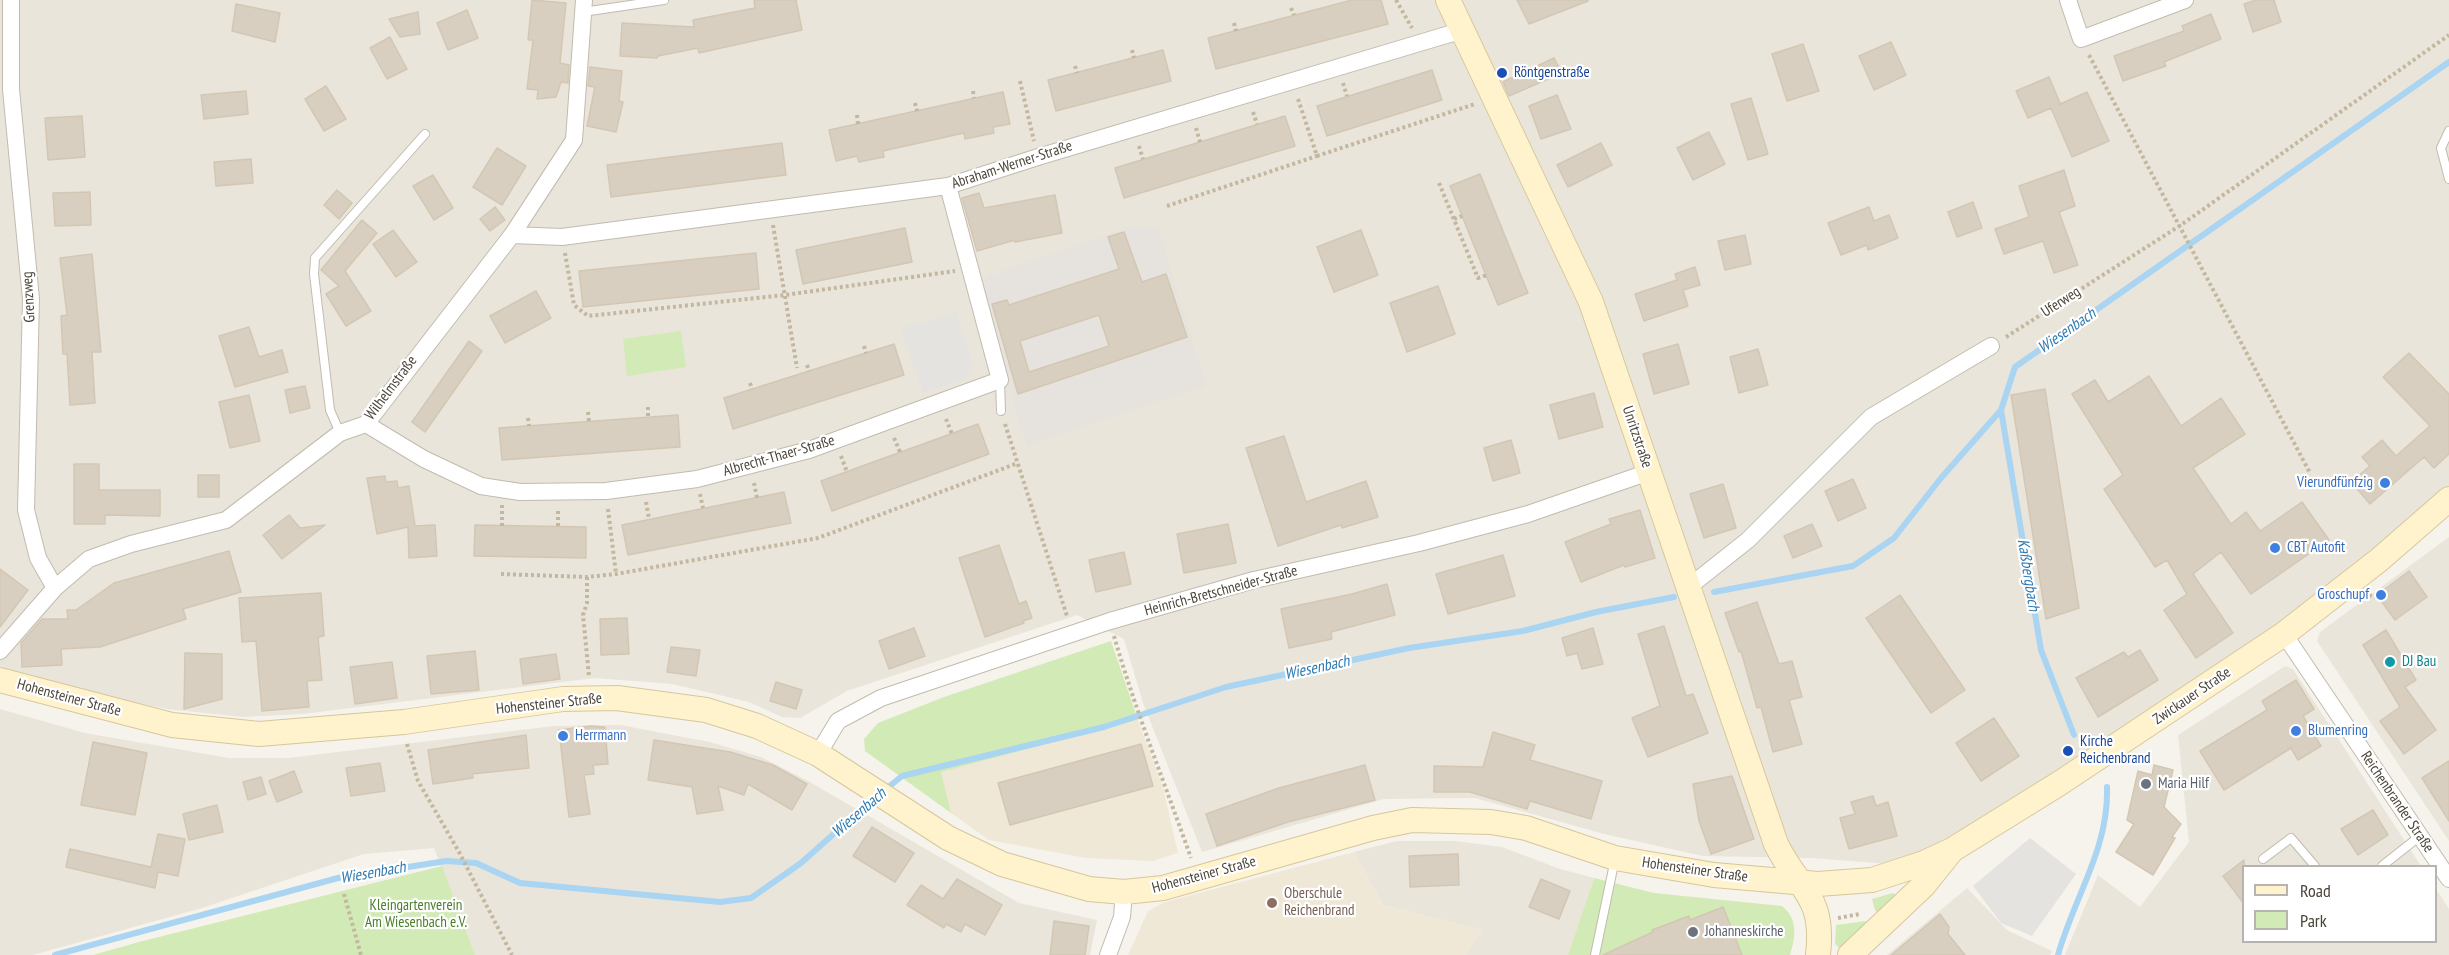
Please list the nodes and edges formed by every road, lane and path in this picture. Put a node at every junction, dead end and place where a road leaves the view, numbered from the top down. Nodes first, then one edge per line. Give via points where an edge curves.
1 (11, 0) edge
2 (664, 0) edge
3 (1396, 0) edge
4 (1448, 0) edge
5 (2068, 0) edge
6 (2185, 0) edge
7 (583, 6) edge
8 (1291, 8) dead end
9 (1293, 15) dead end
10 (1234, 22) dead end
11 (1463, 30) junction
12 (1236, 31) dead end
13 (2449, 35) edge
14 (2080, 39) junction
15 (1421, 43) junction
16 (1132, 50) dead end
17 (1134, 57) dead end
18 (1075, 66) dead end
19 (1077, 73) dead end
20 (1020, 81) dead end
21 (1292, 81) junction
22 (6, 90) edge
23 (973, 91) dead end
24 (1495, 97) junction
25 (974, 98) dead end
26 (915, 103) dead end
27 (917, 111) dead end
28 (857, 115) dead end
29 (858, 123) dead end
30 (2449, 131) edge
31 (424, 134) dead end
32 (1317, 156) junction
33 (1038, 157) junction
34 (2449, 179) edge
35 (1439, 183) dead end
36 (948, 186) junction
37 (1167, 206) dead end
38 (770, 210) junction
39 (1462, 216) dead end
40 (1454, 219) junction
41 (2181, 225) junction
42 (512, 236) junction
43 (561, 237) junction
44 (970, 269) junction
45 (1486, 275) dead end
46 (784, 295) junction
47 (864, 346) dead end
48 (1991, 346) joint
49 (866, 353) dead end
50 (807, 364) dead end
51 (797, 368) dead end
52 (809, 371) dead end
53 (1000, 380) junction
54 (750, 383) dead end
55 (752, 389) dead end
56 (648, 407) dead end
57 (1001, 411) joint
58 (588, 412) dead end
59 (648, 417) dead end
60 (528, 418) dead end
61 (589, 422) dead end
62 (366, 424) junction
63 (529, 426) dead end
64 (340, 433) junction
65 (1018, 463) junction
66 (1649, 472) junction
67 (2310, 473) dead end
68 (606, 491) junction
69 (2449, 499) edge
70 (616, 573) junction
71 (501, 574) dead end
72 (587, 577) junction
73 (1690, 586) junction
74 (55, 588) junction
75 (2371, 598) dead end
76 (2379, 598) dead end
77 (1110, 621) junction
78 (1073, 634) junction
79 (2284, 634) junction
80 (0, 651) edge
81 (588, 661) dead end
82 (0, 680) edge
83 (404, 722) junction
84 (818, 754) junction
85 (2420, 836) junction
86 (1952, 850) junction
87 (1615, 858) junction
88 (2263, 859) dead end
89 (2313, 865) edge
90 (2384, 865) edge
91 (1198, 878) junction
92 (2449, 879) edge
93 (1801, 882) junction
94 (1124, 892) junction
95 (344, 894) dead end
96 (1868, 913) dead end
97 (1820, 922) junction
98 (1856, 953) edge
99 (361, 955) edge
100 (512, 955) edge
101 (1108, 955) edge
102 (1595, 955) edge
103 (1818, 955) edge

1 - 22 street, Grenzweg
2 - 7 lane
3 - 15 path
4 - 11 main road, Unritzstraße
5 - 14 street
6 - 14 street
7 - 42 street, Wilhelmstraße via 574,140
8 - 9 path
10 - 12 path
11 - 15 street, Abraham-Werner-Straße
11 - 24 main road, Unritzstraße
13 - 41 path, Uferweg
14 - 41 path
15 - 21 street, Abraham-Werner-Straße
16 - 17 path
18 - 19 path
20 - 33 path
21 - 32 path
21 - 33 street, Abraham-Werner-Straße
22 - 74 street, Grenzweg via 31,299 26,510 38,558
23 - 25 path
24 - 32 path
24 - 66 main road, Unritzstraße via 1591,302
26 - 27 path
28 - 29 path
30 - 34 lane via 2441,148
31 - 64 lane via 315,258 330,410
32 - 37 path
33 - 36 street, Abraham-Werner-Straße
35 - 40 path
36 - 38 street, Abraham-Werner-Straße
36 - 44 street
38 - 43 street, Abraham-Werner-Straße
38 - 46 path
39 - 40 path
40 - 45 path via 1478,278
41 - 48 path, Uferweg
41 - 67 path
42 - 43 street, Abraham-Werner-Straße
42 - 62 street, Wilhelmstraße
43 - 46 path via 574,305 588,316
44 - 46 path
44 - 53 street
46 - 51 path
47 - 49 path
48 - 73 street via 1871,417 1748,540
50 - 52 path
53 - 57 lane
53 - 68 street, Albrecht-Thaer-Straße via 809,450 697,479
54 - 55 path
56 - 59 path
57 - 65 path
58 - 61 path
60 - 63 path
62 - 64 street, Wilhelmstraße
62 - 68 street, Albrecht-Thaer-Straße via 424,459 481,486 520,492
64 - 74 street, Wilhelmstraße via 226,520 89,559
65 - 70 path via 818,538
65 - 78 path
66 - 73 main road, Unritzstraße
66 - 77 street, Heinrich-Bretschneider-Straße via 1528,514 1254,580
68 - 70 path
69 - 79 main road, Zwickauer Straße
70 - 72 path
71 - 72 path
72 - 81 path via 584,615
73 - 93 main road, Unritzstraße via 1776,844
74 - 80 street, Wilhelmstraße
75 - 76 path
77 - 78 street, Heinrich-Bretschneider-Straße
77 - 91 path via 1133,703
78 - 84 street, Heinrich-Bretschneider-Straße via 881,698 838,721
79 - 85 street, Reichenbrander Straße
79 - 86 main road, Zwickauer Straße
82 - 83 main road, Hohensteiner Straße via 172,725 217,732 259,734
83 - 84 main road, Hohensteiner Straße via 563,699 617,698 706,710 757,726
83 - 100 path via 408,752 418,781
84 - 94 main road, Hohensteiner Straße via 948,838 1002,864 1089,889
85 - 90 lane
85 - 92 street, Reichenbrander Straße
86 - 93 main road, Hohensteiner Straße via 1872,880 1840,884
86 - 98 main road, Zwickauer Straße via 1924,885
87 - 91 main road, Hohensteiner Straße via 1526,828 1491,822 1412,820
87 - 93 main road, Hohensteiner Straße via 1714,874
87 - 102 lane
88 - 89 lane via 2291,838
91 - 94 main road, Hohensteiner Straße via 1163,888
93 - 97 main road via 1814,900
94 - 101 street via 1117,938
95 - 99 path
96 - 97 path
97 - 103 main road

